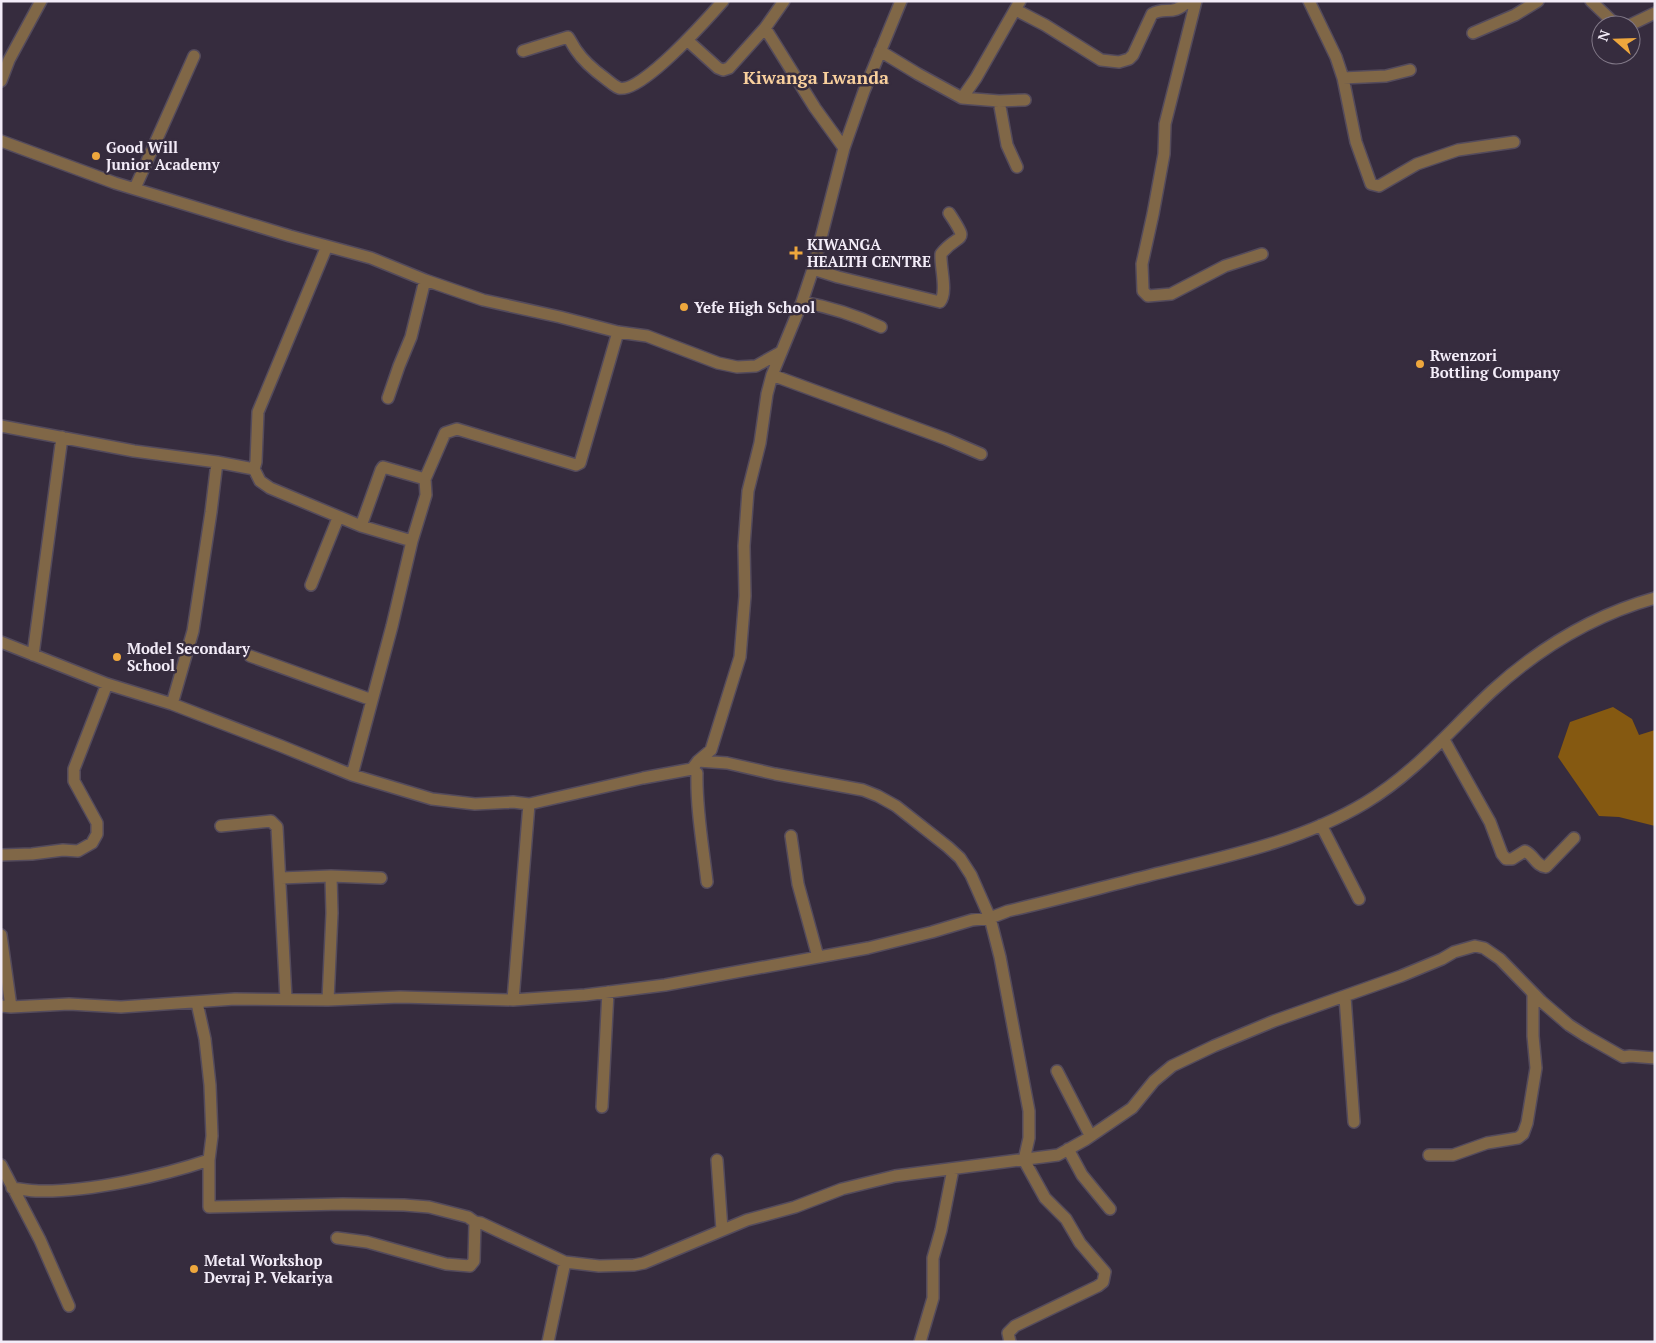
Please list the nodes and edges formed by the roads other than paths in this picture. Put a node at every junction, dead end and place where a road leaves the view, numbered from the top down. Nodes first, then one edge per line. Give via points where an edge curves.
1 (41, 1) edge
2 (723, 1) edge
3 (784, 1) edge
4 (1188, 1) edge
5 (1196, 1) edge
6 (1309, 1) edge
7 (1538, 1) edge
8 (1592, 1) edge
9 (897, 3) edge
10 (1018, 6) edge
11 (1655, 13) edge
12 (1606, 15) edge
13 (1641, 20) edge
14 (765, 28) junction
15 (1473, 33) dead end
16 (687, 40) junction
17 (523, 51) dead end
18 (880, 51) junction
19 (194, 56) dead end
20 (1410, 70) dead end
21 (1343, 78) junction
22 (1, 81) edge
23 (962, 98) junction
24 (1025, 100) dead end
25 (999, 101) junction
26 (1, 140) edge
27 (1514, 142) dead end
28 (844, 148) junction
29 (1017, 166) dead end
30 (135, 188) junction
31 (949, 213) dead end
32 (327, 246) junction
33 (1262, 254) dead end
34 (813, 269) junction
35 (425, 280) junction
36 (802, 302) junction
37 (881, 327) dead end
38 (618, 332) junction
39 (781, 352) junction
40 (772, 375) junction
41 (388, 398) dead end
42 (1, 426) edge
43 (62, 437) junction
44 (981, 454) dead end
45 (217, 462) junction
46 (254, 469) junction
47 (426, 479) junction
48 (338, 518) junction
49 (361, 526) junction
50 (412, 541) junction
51 (311, 586) dead end
52 (1655, 598) edge
53 (1, 642) edge
54 (33, 655) junction
55 (250, 656) dead end
56 (107, 684) junction
57 (372, 700) junction
58 (172, 704) junction
59 (1444, 740) junction
60 (695, 765) junction
61 (352, 776) junction
62 (529, 804) junction
63 (1321, 825) junction
64 (221, 826) dead end
65 (791, 836) dead end
66 (1574, 838) dead end
67 (1, 855) edge
68 (331, 876) junction
69 (281, 878) junction
70 (381, 878) dead end
71 (707, 882) dead end
72 (1359, 899) dead end
73 (990, 918) junction
74 (1, 935) edge
75 (818, 957) junction
76 (1528, 986) junction
77 (608, 992) junction
78 (1346, 997) junction
79 (286, 999) junction
80 (328, 1000) junction
81 (513, 1000) junction
82 (197, 1003) junction
83 (6, 1006) edge
84 (1655, 1058) edge
85 (1057, 1071) dead end
86 (602, 1107) dead end
87 (1354, 1122) dead end
88 (1090, 1136) junction
89 (1068, 1149) junction
90 (1429, 1155) dead end
91 (209, 1160) junction
92 (717, 1160) dead end
93 (1024, 1160) junction
94 (1, 1165) edge
95 (953, 1169) junction
96 (12, 1188) junction
97 (1110, 1209) dead end
98 (475, 1222) junction
99 (722, 1230) junction
100 (337, 1238) dead end
101 (565, 1262) junction
102 (69, 1306) dead end
103 (548, 1342) edge
104 (920, 1342) edge
105 (1010, 1342) edge

1 - 22 street
2 - 16 street
3 - 14 street
4 - 10 street via 1178,10 1152,14 1133,55 1114,62 1101,60
5 - 33 street via 1165,124 1164,154 1142,264 1143,291 1148,296 1171,294 1225,266
6 - 21 street
7 - 15 street
8 - 12 street
9 - 18 street via 895,17
10 - 23 street
11 - 13 street
14 - 16 street via 729,68 723,70
14 - 28 street
16 - 17 street via 642,80 625,88 612,84 590,67 568,37
18 - 23 street
18 - 28 street
19 - 30 street
20 - 21 street via 1386,76
21 - 27 street via 1356,142 1371,184 1375,186 1411,166 1458,150
23 - 25 street
24 - 25 street
25 - 29 street via 1007,145
26 - 30 street
28 - 34 street
30 - 32 street
31 - 34 street via 962,235 941,254 944,293 940,302
32 - 35 street via 371,258
32 - 46 street via 258,412
34 - 36 street
35 - 38 street via 483,300
35 - 41 street via 411,337
36 - 37 street via 849,313
36 - 39 street
38 - 39 street via 647,336 737,367 756,366
38 - 47 street via 580,463 576,465 457,428 445,432
39 - 40 street
40 - 44 street via 946,438
40 - 60 street via 748,491 740,657 711,750
42 - 43 street
43 - 45 street
43 - 54 street
45 - 46 street
45 - 58 street via 193,631
46 - 48 street via 260,481 270,488
47 - 49 street via 383,467
47 - 50 street via 426,495
48 - 49 street
48 - 51 street
49 - 50 street
50 - 57 street
52 - 59 street via 1600,618 1558,641 1508,677
53 - 54 street
54 - 56 street
55 - 57 street
56 - 58 street
56 - 67 street via 74,769 74,781 97,823 97,834 92,843 78,851
57 - 61 street
58 - 61 street
59 - 63 street via 1388,788
59 - 66 street via 1490,822 1506,859 1525,851 1546,867
60 - 62 street
60 - 71 street
60 - 73 street via 727,763 848,786 878,796 896,806 960,858
61 - 62 street via 432,799 475,804
62 - 81 street
63 - 72 street
63 - 73 street via 1229,856
64 - 69 street via 275,824
65 - 75 street via 798,884
68 - 69 street
68 - 70 street
68 - 80 street
69 - 79 street
73 - 75 street
73 - 93 street via 1029,1111
74 - 83 street
75 - 77 street
76 - 78 street via 1500,959 1475,946
76 - 84 street via 1541,1001 1586,1036 1623,1056
76 - 90 street via 1533,994 1532,1036 1536,1068 1528,1123 1523,1134 1453,1155
77 - 81 street
77 - 86 street
78 - 87 street
78 - 88 street via 1274,1021 1172,1066 1143,1092 1132,1108
79 - 80 street
79 - 82 street
80 - 81 street via 400,997
82 - 83 street via 121,1007 69,1004
82 - 91 street via 210,1085 212,1136
85 - 88 street
88 - 89 street
89 - 93 street via 1058,1155
89 - 97 street via 1082,1175
91 - 96 street via 130,1181 97,1186 39,1191
91 - 98 street via 209,1207 404,1205 429,1207 468,1217
92 - 99 street
93 - 95 street
93 - 105 street via 1045,1198 1066,1219 1105,1276 1103,1282 1077,1297 1015,1326 1008,1333
94 - 96 street
95 - 99 street via 894,1176 842,1189
95 - 104 street via 933,1258 933,1298
96 - 102 street via 40,1240
98 - 100 street via 474,1262 470,1266 446,1264 367,1242
98 - 101 street
99 - 101 street via 634,1265 599,1266
101 - 103 street

